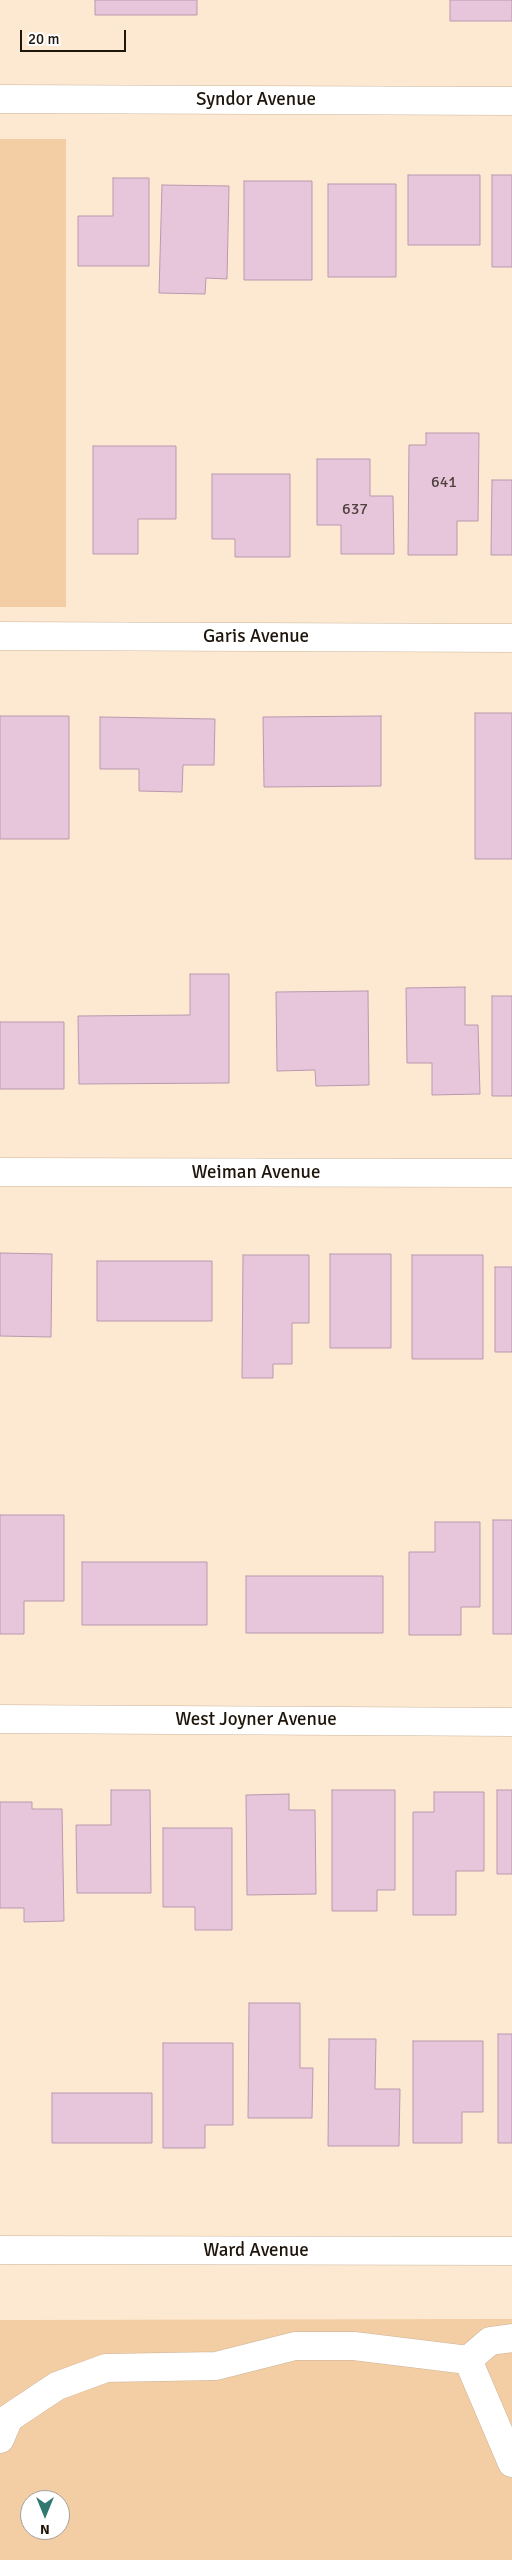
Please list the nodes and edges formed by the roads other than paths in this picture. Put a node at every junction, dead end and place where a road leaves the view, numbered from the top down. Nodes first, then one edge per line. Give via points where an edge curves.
1 (0, 99) edge
2 (512, 101) edge
3 (0, 636) edge
4 (512, 638) edge
5 (0, 1172) edge
6 (512, 1173) edge
7 (0, 1719) edge
8 (512, 1722) edge
9 (0, 2250) edge
10 (512, 2251) edge
11 (512, 2338) edge
12 (468, 2360) junction
13 (0, 2438) edge
14 (512, 2463) edge

1 - 2 street, Syndor Avenue
3 - 4 street, Garis Avenue
5 - 6 street, Weiman Avenue
7 - 8 street, West Joyner Avenue
9 - 10 street, Ward Avenue
11 - 12 street via 490,2341
12 - 13 street via 354,2346 296,2346 216,2366 106,2368 57,2386 17,2412 9,2418
12 - 14 street

